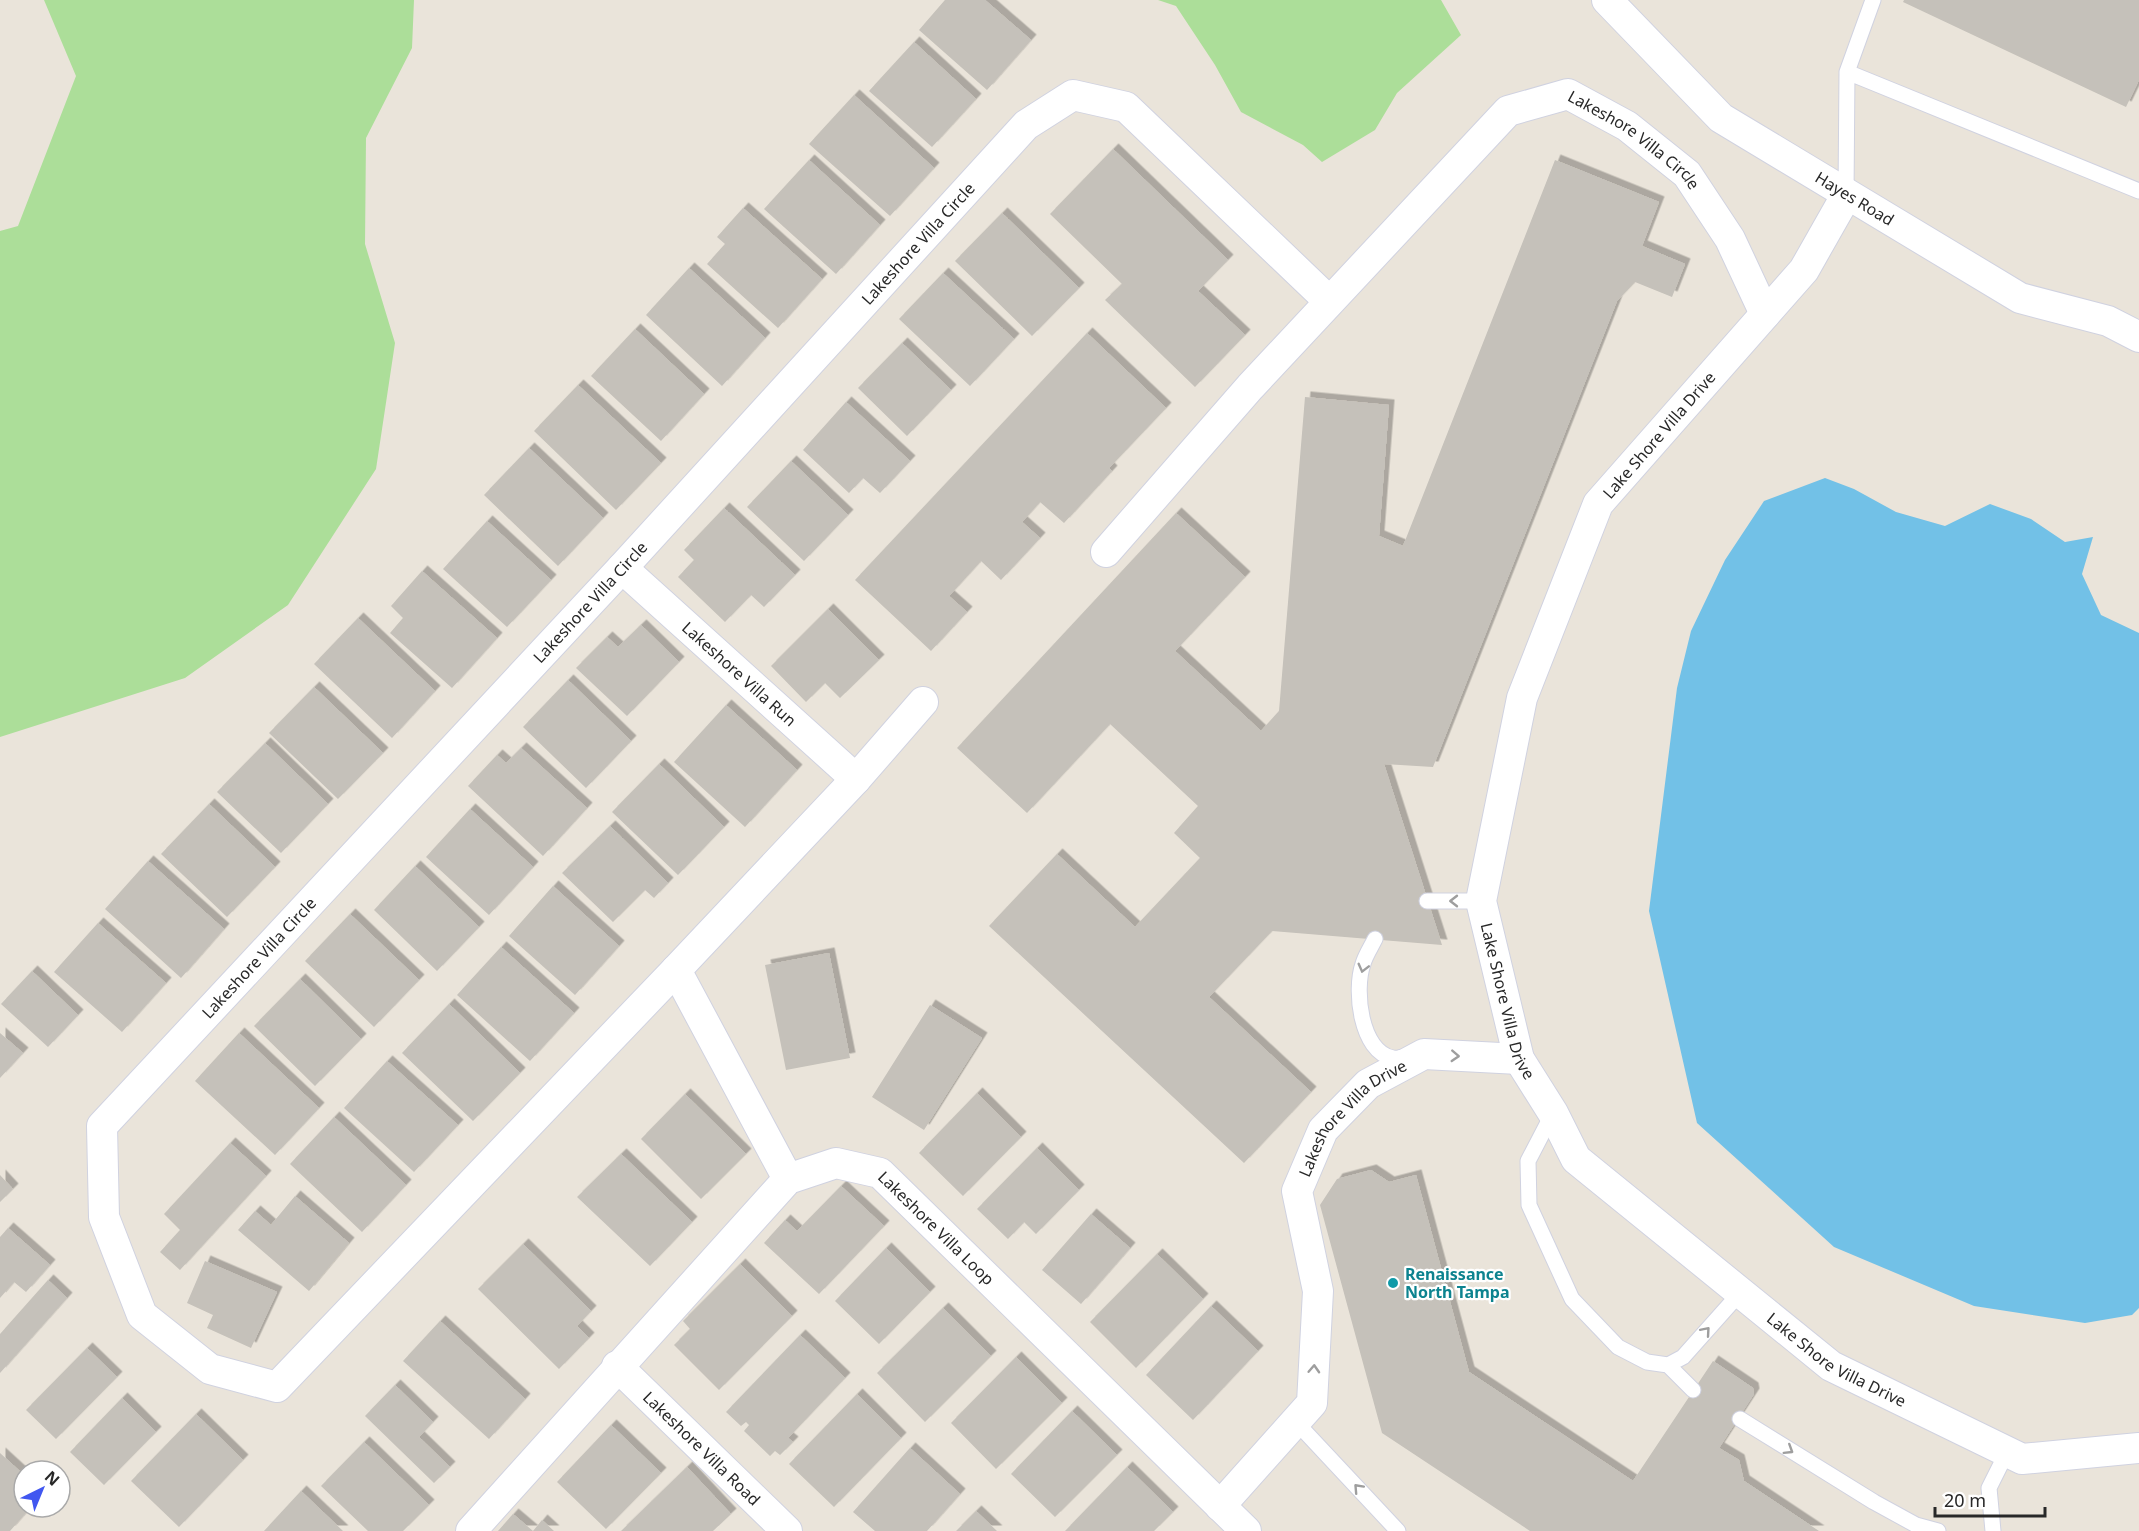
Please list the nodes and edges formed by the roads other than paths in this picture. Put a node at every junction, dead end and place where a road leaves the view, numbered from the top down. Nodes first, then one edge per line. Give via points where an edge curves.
1 (1607, 0) edge
2 (1873, 0) edge
3 (1847, 72) junction
4 (2137, 186) edge
5 (1846, 196) junction
6 (1329, 301) junction
7 (1765, 314) junction
8 (2139, 337) edge
9 (1106, 552) dead end
10 (622, 568) junction
11 (923, 702) dead end
12 (856, 779) junction
13 (1427, 901) dead end
14 (1481, 901) junction
15 (1375, 939) dead end
16 (676, 970) junction
17 (1424, 1054) junction
18 (1519, 1059) junction
19 (1553, 1113) junction
20 (788, 1179) junction
21 (1740, 1293) junction
22 (1668, 1365) junction
23 (616, 1366) junction
24 (1693, 1390) dead end
25 (1740, 1419) dead end
26 (1296, 1422) junction
27 (2139, 1448) edge
28 (2007, 1452) junction
29 (1220, 1506) junction
30 (471, 1531) edge
31 (787, 1531) edge
32 (1246, 1531) edge
33 (1398, 1531) edge
34 (1938, 1531) edge
35 (1993, 1531) edge

1 - 5 street, Hayes Road via 1722,118
2 - 3 lane
3 - 4 lane
3 - 5 lane
5 - 7 street, Lake Shore Villa Drive via 1804,270
5 - 8 street, Hayes Road via 2020,298 2108,321
6 - 7 street, Lakeshore Villa Circle via 1508,111 1568,94 1628,126 1688,174 1730,239
6 - 9 street, Lakeshore Villa Circle
6 - 10 street, Lakeshore Villa Circle via 1126,107 1074,95 1026,125
7 - 14 street, Lake Shore Villa Drive via 1598,504 1522,698
10 - 12 street, Lakeshore Villa Run
10 - 16 street, Lakeshore Villa Circle via 102,1126 104,1217 142,1315 210,1369 278,1387
11 - 12 street, Lakeshore Villa Circle
12 - 16 street, Lakeshore Villa Circle
14 -> 13 lane
14 - 18 street, Lake Shore Villa Drive
15 -> 17 lane via 1362,965 1359,999 1373,1046 1392,1058
16 - 20 street
17 -> 18 street, Lakeshore Villa Drive
26 -> 17 street, Lakeshore Villa Drive via 1312,1403 1318,1291 1297,1191 1323,1130 1368,1084
18 - 19 street, Lake Shore Villa Drive
19 - 21 street, Lake Shore Villa Drive via 1576,1159
19 - 22 lane via 1527,1161 1529,1205 1572,1299 1618,1347 1647,1362
20 - 23 street, Lakeshore Villa Loop
20 - 29 street, Lakeshore Villa Loop via 836,1163 880,1173
22 -> 21 lane via 1683,1357
21 - 28 street, Lake Shore Villa Drive via 1831,1366
22 - 24 lane
23 - 30 street, Lakeshore Villa Loop
23 - 31 street, Lakeshore Villa Road
25 -> 34 lane via 1874,1502 1916,1525
26 - 29 street, Lakeshore Villa Drive
33 -> 26 lane
27 - 28 street, Lake Shore Villa Drive via 2022,1459
28 - 35 lane via 1989,1488
29 - 32 street, Lakeshore Villa Loop

